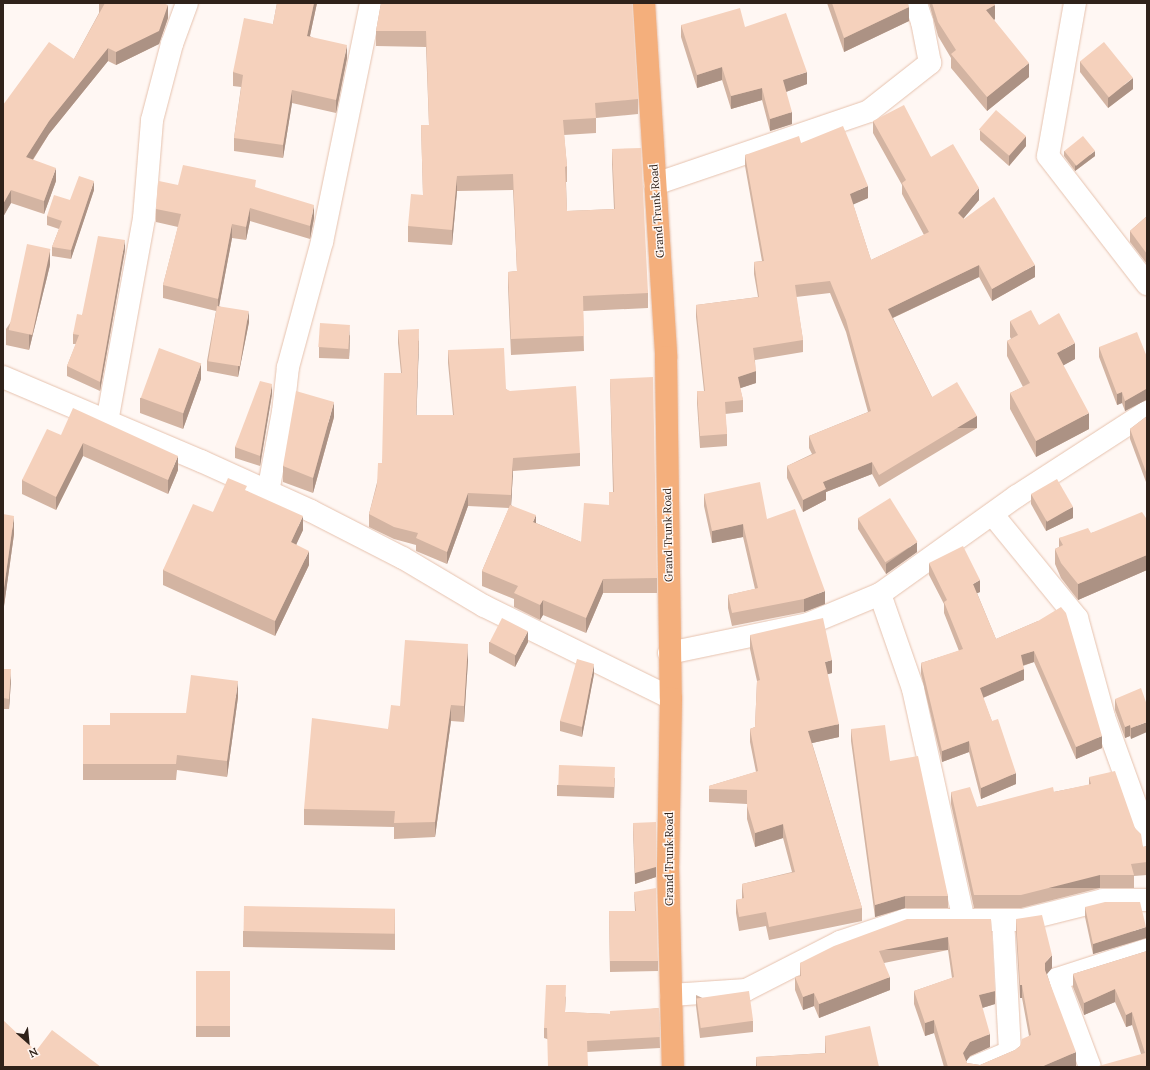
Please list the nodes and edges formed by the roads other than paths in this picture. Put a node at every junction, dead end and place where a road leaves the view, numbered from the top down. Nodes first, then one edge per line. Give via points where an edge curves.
1 (187, 3) edge
2 (371, 3) edge
3 (644, 3) edge
4 (916, 3) edge
5 (1075, 3) edge
6 (655, 184) junction
7 (1147, 284) edge
8 (3, 377) edge
9 (1147, 412) edge
10 (107, 422) junction
11 (268, 492) junction
12 (993, 515) junction
13 (880, 594) junction
14 (669, 653) junction
15 (671, 698) junction
16 (1147, 836) edge
17 (1147, 900) edge
18 (964, 920) junction
19 (1003, 920) junction
20 (1147, 950) edge
21 (671, 995) junction
22 (673, 1067) edge
23 (975, 1067) edge
24 (1090, 1067) edge

1 - 10 street via 172,44 152,120 144,218
2 - 11 street via 322,242 288,367 283,412
3 - 6 main road, Grand Trunk Road
4 - 6 street via 930,63 869,111
5 - 7 street via 1048,156
6 - 14 main road, Grand Trunk Road via 666,357
8 - 10 street
9 - 12 street via 1017,496
10 - 11 street
11 - 15 street via 403,558 484,606
12 - 13 street
12 - 16 street via 1077,618 1104,717
13 - 14 street via 808,624
13 - 18 street via 914,689
14 - 15 main road, Grand Trunk Road
15 - 21 main road, Grand Trunk Road via 668,867
17 - 19 street via 1103,900 1023,920
18 - 19 street
18 - 21 street via 905,920 840,942 746,990
19 - 23 street via 1010,1052
20 - 24 street via 1057,979
21 - 22 main road, Grand Trunk Road

